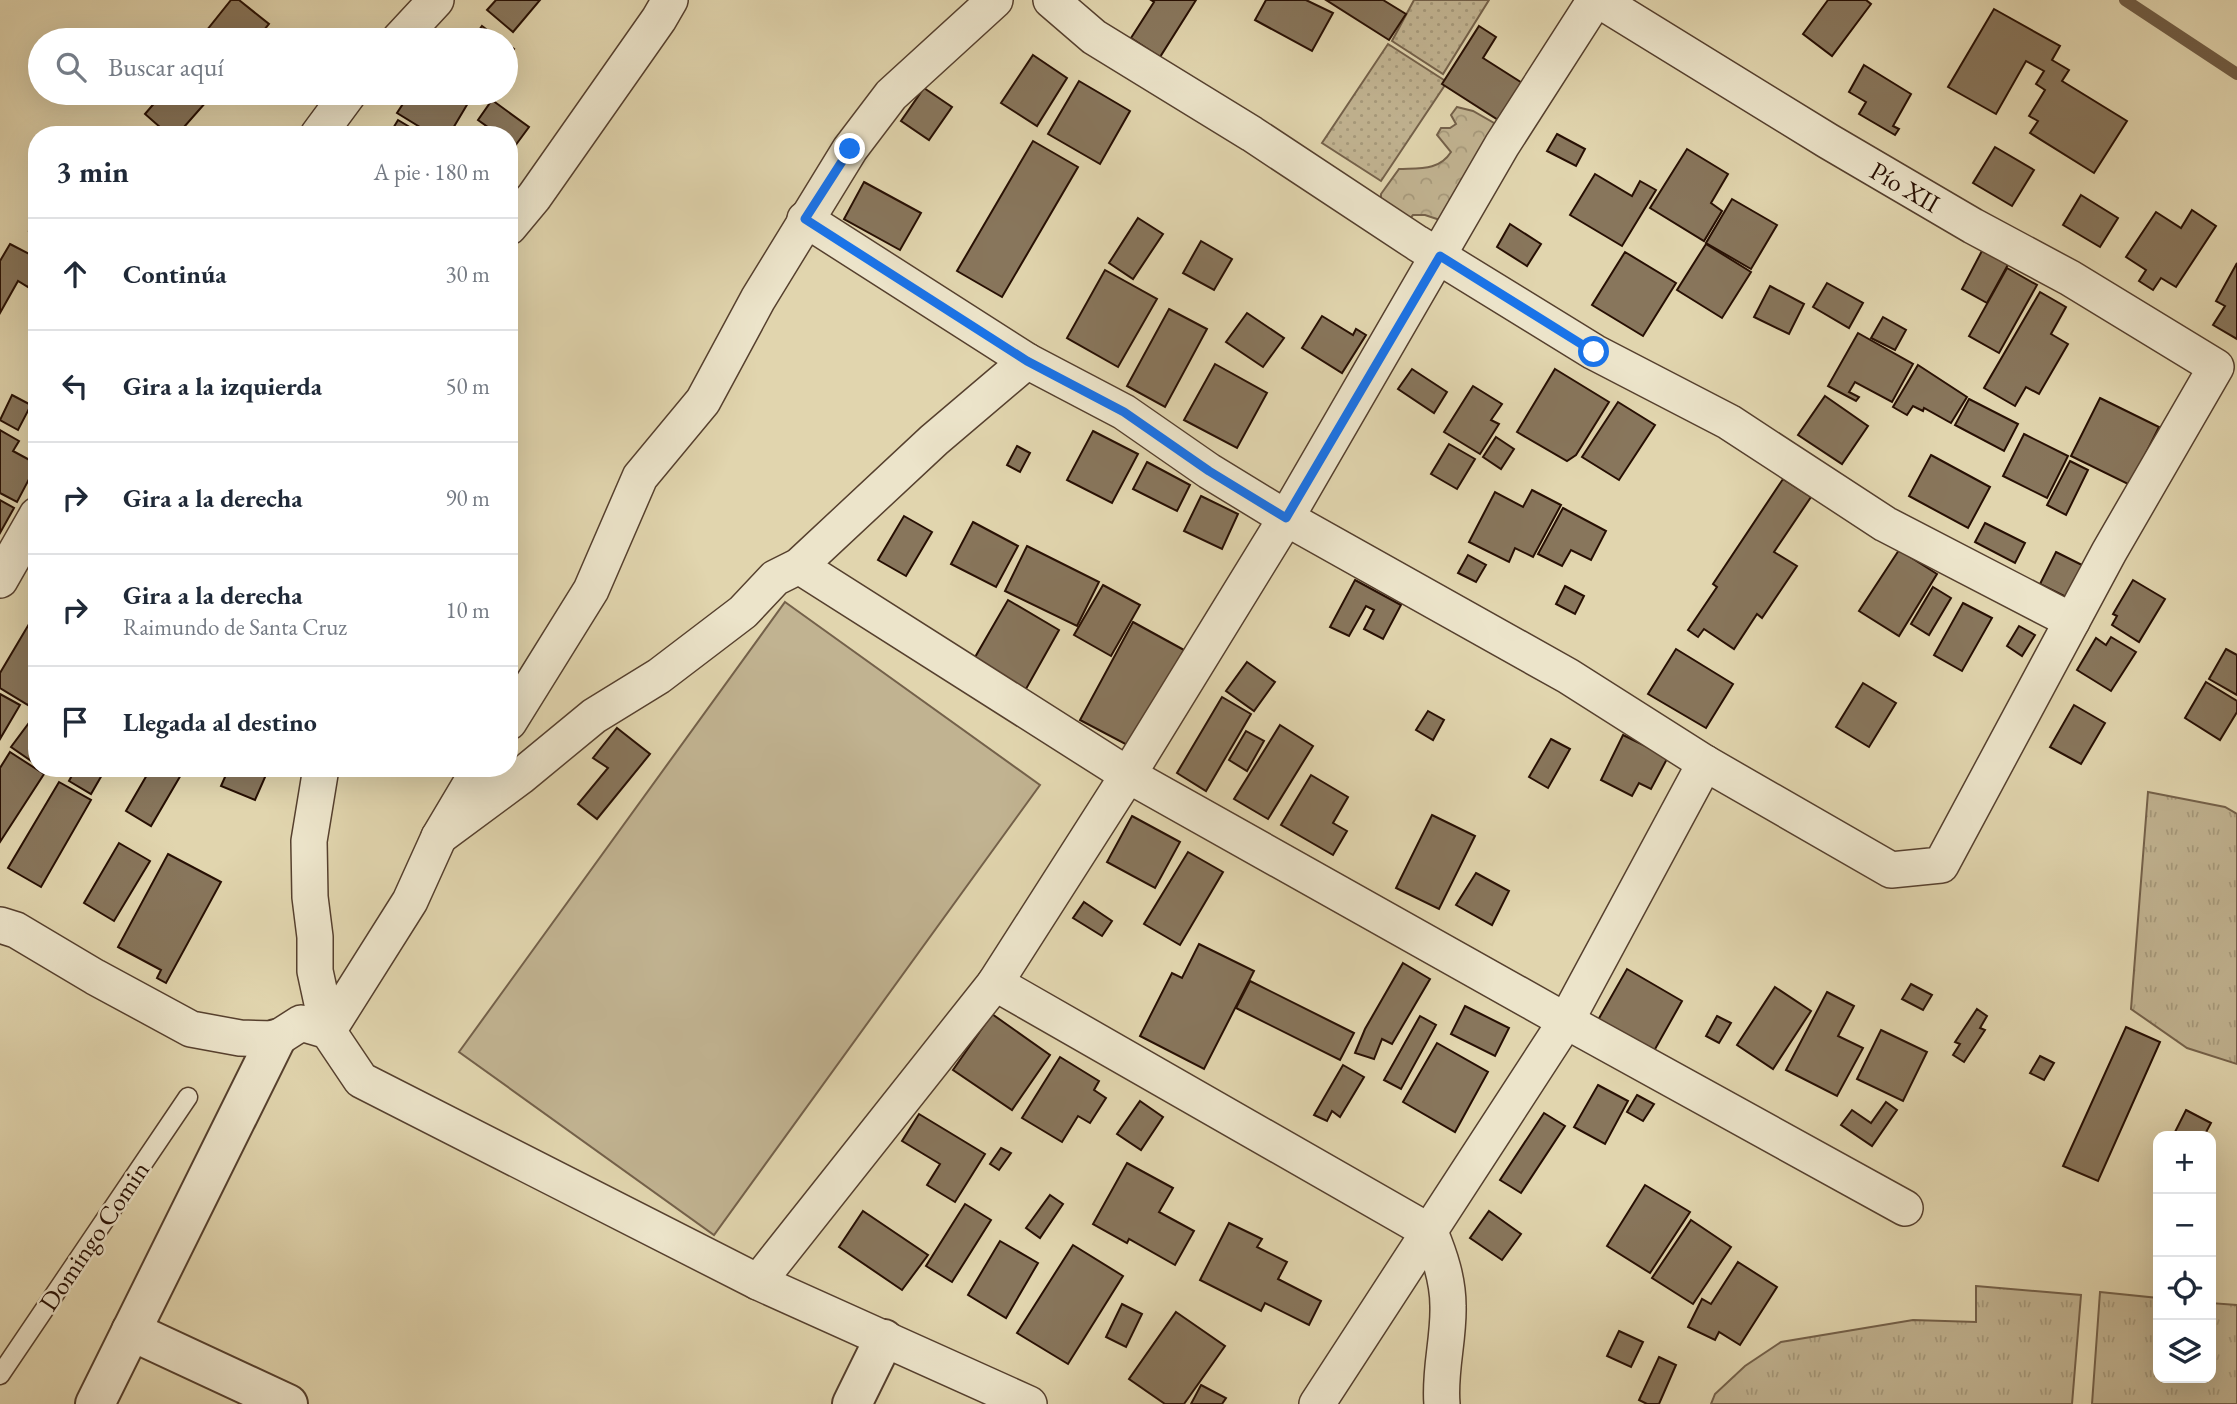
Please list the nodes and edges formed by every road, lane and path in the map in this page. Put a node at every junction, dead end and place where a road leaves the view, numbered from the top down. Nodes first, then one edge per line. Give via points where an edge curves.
1 (436, 0) edge
2 (670, 0) edge
3 (995, 0) edge
4 (1051, 0) edge
5 (1597, 0) edge
6 (410, 28) edge
7 (340, 105) edge
8 (325, 126) edge
9 (518, 216) edge
10 (805, 219) junction
11 (1440, 256) junction
12 (1027, 361) junction
13 (1286, 518) junction
14 (28, 532) edge
15 (799, 566) junction
16 (0, 580) edge
17 (2073, 621) junction
18 (518, 708) edge
19 (1704, 762) junction
20 (1128, 775) junction
21 (320, 777) edge
22 (475, 777) edge
23 (439, 837) junction
24 (0, 925) edge
25 (995, 983) junction
26 (1566, 1021) junction
27 (328, 1031) junction
28 (276, 1039) junction
29 (188, 1097) dead end
30 (1905, 1208) dead end
31 (1430, 1232) junction
32 (758, 1282) junction
33 (131, 1331) junction
34 (884, 1339) junction
35 (0, 1375) edge
36 (95, 1404) edge
37 (288, 1404) edge
38 (852, 1404) edge
39 (1029, 1404) edge
40 (1317, 1404) edge
41 (1442, 1404) edge

1 - 6 street
2 - 9 street
3 - 10 street via 891,94
4 - 11 street via 1094,37
5 - 11 street via 1502,145
5 - 17 street, Pío XII via 2216,367
7 - 8 street
10 - 12 street
10 - 18 street via 703,401 640,477 591,590
11 - 13 street
11 - 17 street via 1594,352 1729,422 1885,524
12 - 13 street via 1124,412
12 - 15 street
13 - 19 street via 1568,676
13 - 20 street
14 - 16 street
15 - 20 street
15 - 23 street via 775,578 743,612 659,676 594,716
17 - 19 street via 1941,865 1891,870
19 - 26 street
20 - 25 street
20 - 26 street
21 - 27 street via 309,841 310,897 316,971
22 - 23 street
23 - 27 street via 410,901
24 - 28 street via 191,1029
25 - 31 street
25 - 32 street
26 - 30 street
26 - 31 street
27 - 28 street via 300,1023
27 - 32 street via 361,1080
28 - 33 street
29 - 35 lane, Domingo Comin
31 - 40 street
31 - 41 street via 1443,1262 1448,1305
32 - 34 street
33 - 36 street
33 - 37 street
34 - 38 street
34 - 39 street

